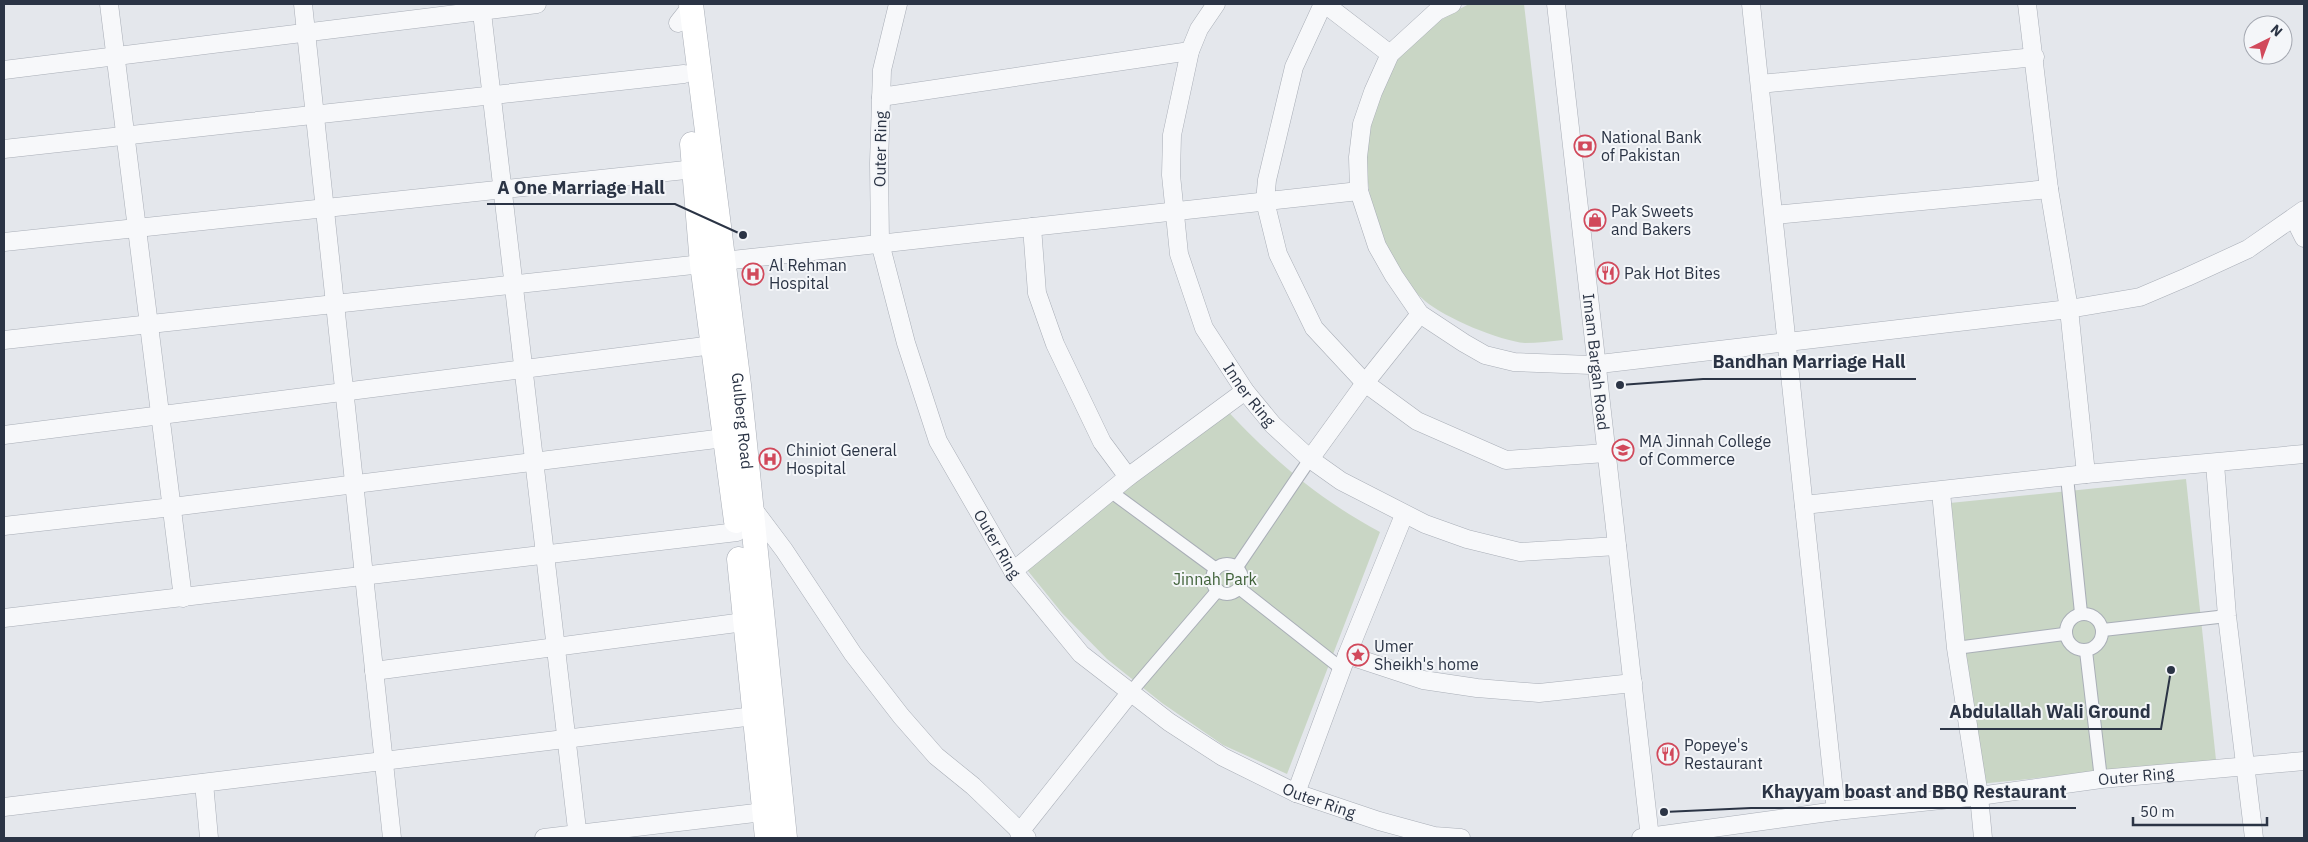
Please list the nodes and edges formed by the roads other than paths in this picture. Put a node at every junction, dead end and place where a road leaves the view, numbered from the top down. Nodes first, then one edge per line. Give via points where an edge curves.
1 (110, 4) edge
2 (303, 4) edge
3 (537, 4) edge
4 (898, 4) edge
5 (1216, 4) edge
6 (1324, 4) edge
7 (1452, 4) edge
8 (1556, 4) edge
9 (1751, 4) edge
10 (2027, 4) edge
11 (482, 7) edge
12 (686, 8) edge
13 (306, 32) junction
14 (1190, 51) junction
15 (1390, 54) junction
16 (116, 56) junction
17 (2035, 57) junction
18 (4, 70) edge
19 (684, 74) junction
20 (1760, 84) junction
21 (492, 95) junction
22 (881, 97) junction
23 (315, 115) junction
24 (126, 136) junction
25 (4, 149) edge
26 (695, 169) junction
27 (503, 189) junction
28 (2049, 189) junction
29 (1359, 191) junction
30 (1265, 201) junction
31 (324, 208) junction
32 (1175, 211) junction
33 (2299, 214) edge
34 (1774, 215) junction
35 (1032, 227) junction
36 (137, 228) junction
37 (2304, 238) edge
38 (4, 242) edge
39 (880, 244) junction
40 (712, 263) junction
41 (514, 284) junction
42 (335, 304) junction
43 (2069, 309) junction
44 (1420, 314) junction
45 (149, 324) junction
46 (4, 340) edge
47 (1787, 343) junction
48 (713, 345) junction
49 (1595, 365) junction
50 (524, 369) junction
51 (1365, 383) junction
52 (1245, 391) junction
53 (344, 392) junction
54 (161, 415) junction
55 (4, 435) edge
56 (724, 438) junction
57 (1606, 453) junction
58 (2304, 454) edge
59 (1310, 459) junction
60 (535, 462) junction
61 (2215, 464) junction
62 (2086, 474) junction
63 (1128, 477) junction
64 (2067, 477) junction
65 (730, 480) junction
66 (354, 484) junction
67 (1110, 492) junction
68 (1941, 492) junction
69 (749, 503) junction
70 (1804, 505) junction
71 (172, 507) junction
72 (1404, 515) junction
73 (4, 526) edge
74 (737, 532) junction
75 (1617, 546) junction
76 (545, 553) junction
77 (1237, 567) junction
78 (1216, 569) junction
79 (1013, 571) junction
80 (364, 575) junction
81 (1239, 588) junction
82 (1218, 590) junction
83 (183, 598) junction
84 (2081, 613) junction
85 (2227, 616) junction
86 (4, 618) edge
87 (744, 622) junction
88 (2103, 630) junction
89 (2064, 634) junction
90 (556, 646) junction
91 (1956, 648) junction
92 (2086, 651) junction
93 (1344, 662) junction
94 (374, 671) junction
95 (1633, 683) junction
96 (1130, 693) junction
97 (754, 716) junction
98 (567, 738) junction
99 (383, 761) junction
100 (2304, 761) edge
101 (2244, 767) junction
102 (2101, 779) junction
103 (204, 783) junction
104 (1296, 793) junction
105 (1979, 796) junction
106 (4, 806) edge
107 (1836, 811) junction
108 (764, 812) junction
109 (1023, 835) edge
110 (578, 836) edge
111 (209, 838) edge
112 (392, 838) edge
113 (544, 838) edge
114 (766, 838) edge
115 (785, 838) edge
116 (1461, 838) edge
117 (1647, 838) edge
118 (1983, 838) edge
119 (2254, 838) edge

1 - 16 street
2 - 13 street
3 - 11 street
4 - 22 street, Outer Ring via 882,70
5 - 14 street, Inner Ring via 1199,29
6 - 15 street
6 - 30 street via 1294,67
7 - 15 street via 1437,11
8 - 49 street, Imam Bargah Road
9 - 20 street
10 - 17 street
11 - 13 street
11 - 21 street
12 - 19 main road, Gulberg Road
12 - 40 main road, Gulberg Road
13 - 16 street
13 - 23 street
14 - 22 street
14 - 32 street, Inner Ring via 1172,135 1171,175
15 - 29 street via 1372,92 1362,124 1358,157
16 - 18 street
16 - 24 street
17 - 20 street
17 - 28 street
19 - 21 street
19 - 26 main road, Gulberg Road
20 - 34 street
21 - 23 street
21 - 27 street
22 - 39 street, Outer Ring
23 - 24 street
23 - 31 street
24 - 25 street
24 - 36 street
26 - 27 street
26 - 40 main road, Gulberg Road
27 - 31 street
27 - 41 street
28 - 34 street
28 - 43 street
29 - 30 street
29 - 44 street via 1377,246
30 - 32 street
30 - 51 street via 1278,254 1314,328
31 - 36 street
31 - 42 street
32 - 35 street
32 - 52 street, Inner Ring via 1179,254 1204,328
33 - 37 street
33 - 43 street via 2248,249 2140,297
34 - 47 street
35 - 39 street
35 - 63 street via 1036,293 1055,344 1102,442
36 - 38 street
36 - 45 street
39 - 40 street
39 - 79 street, Outer Ring via 906,343 938,441
40 - 41 street
40 - 48 main road, Gulberg Road
40 - 69 main road, Gulberg Road via 738,385
41 - 42 street
41 - 50 street
42 - 45 street
42 - 53 street
43 - 47 street
43 - 62 street
44 - 49 street via 1485,355 1514,362
44 - 51 street
45 - 46 street
45 - 54 street
47 - 49 street
47 - 70 street
48 - 50 street
48 - 56 main road, Gulberg Road
49 - 57 street, Imam Bargah Road
50 - 53 street
50 - 60 street
51 - 57 street via 1416,420 1506,460
51 - 59 street
52 - 59 street, Inner Ring via 1272,425
52 - 63 street
53 - 54 street
53 - 66 street
54 - 55 street
54 - 71 street
56 - 60 street
56 - 65 main road, Gulberg Road
57 - 75 street, Imam Bargah Road
58 - 61 street
59 - 72 street, Inner Ring via 1341,481
59 - 77 street
60 - 66 street
60 - 76 street
61 - 62 street
61 - 85 street
62 - 64 street
63 - 67 street
64 - 68 street
64 - 84 street
65 - 69 street
65 - 74 main road, Gulberg Road
66 - 71 street
66 - 80 street
67 - 78 street
67 - 79 street
68 - 70 street
68 - 91 street
69 - 109 street via 900,716 936,756 973,786
69 - 115 main road, Gulberg Road
70 - 107 street
71 - 73 street
71 - 83 street
72 - 75 street, Inner Ring via 1467,539 1520,552
72 - 93 street
74 - 76 street
74 - 87 main road, Gulberg Road
75 - 95 street, Imam Bargah Road
76 - 80 street
76 - 90 street
77 - 78 street via 1228,563
77 - 81 street via 1242,579
78 - 82 street via 1213,582
79 - 96 street, Outer Ring via 1081,654
80 - 83 street
80 - 94 street
81 - 82 street via 1227,594
81 - 93 street
82 - 96 street
83 - 86 street
84 - 88 street via 2096,617
84 - 89 street via 2068,620
85 - 88 street
85 - 101 street
87 - 90 street
87 - 97 main road, Gulberg Road
88 - 92 street via 2099,644
89 - 91 street
89 - 92 street via 2072,647
90 - 94 street
90 - 98 street
91 - 105 street
92 - 102 street
93 - 95 street via 1423,680 1539,693
93 - 104 street
94 - 99 street
95 - 117 street, Imam Bargah Road
96 - 104 street, Outer Ring via 1223,757
96 - 109 street
97 - 98 street
97 - 108 main road, Gulberg Road
98 - 99 street
98 - 110 street
99 - 103 street
99 - 112 street
100 - 101 street, Outer Ring
101 - 102 street, Outer Ring
101 - 119 street
102 - 105 street, Outer Ring
103 - 106 street
103 - 111 street
104 - 116 street, Outer Ring via 1379,821 1434,836
105 - 107 street, Outer Ring
105 - 118 street
107 - 117 street, Outer Ring
108 - 110 street
108 - 114 main road, Gulberg Road
110 - 113 street

